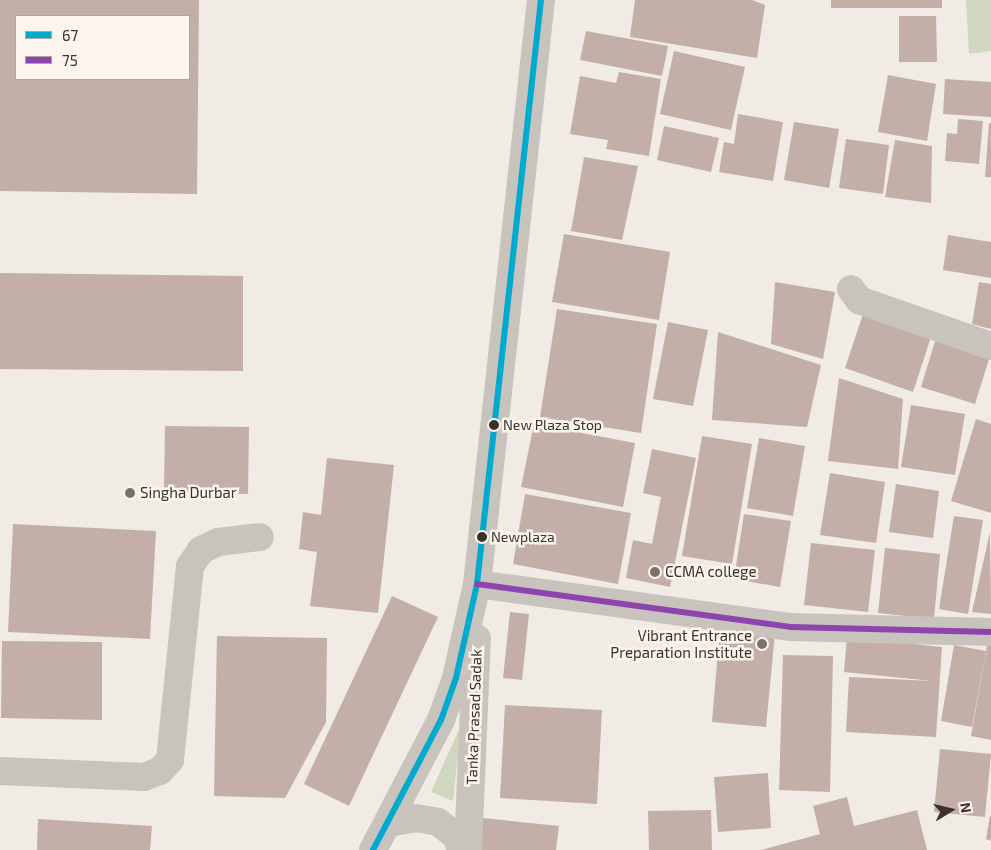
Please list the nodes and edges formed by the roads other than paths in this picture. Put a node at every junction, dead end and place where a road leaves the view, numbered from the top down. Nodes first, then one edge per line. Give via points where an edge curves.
1 (541, 0) edge
2 (852, 289) dead end
3 (991, 346) edge
4 (260, 537) dead end
5 (477, 584) junction
6 (991, 632) edge
7 (0, 771) edge
8 (388, 823) junction
9 (373, 850) edge
10 (461, 850) edge
11 (468, 850) edge

1 - 5 street
2 - 3 street via 859,300
4 - 7 street via 218,542 201,550 190,566 170,760 160,771 144,777
5 - 6 street via 790,627
5 - 8 street via 456,678 441,720
5 - 11 street, Tanka Prasad Sadak via 476,704
8 - 9 street
8 - 10 street via 416,818 438,822 456,836

